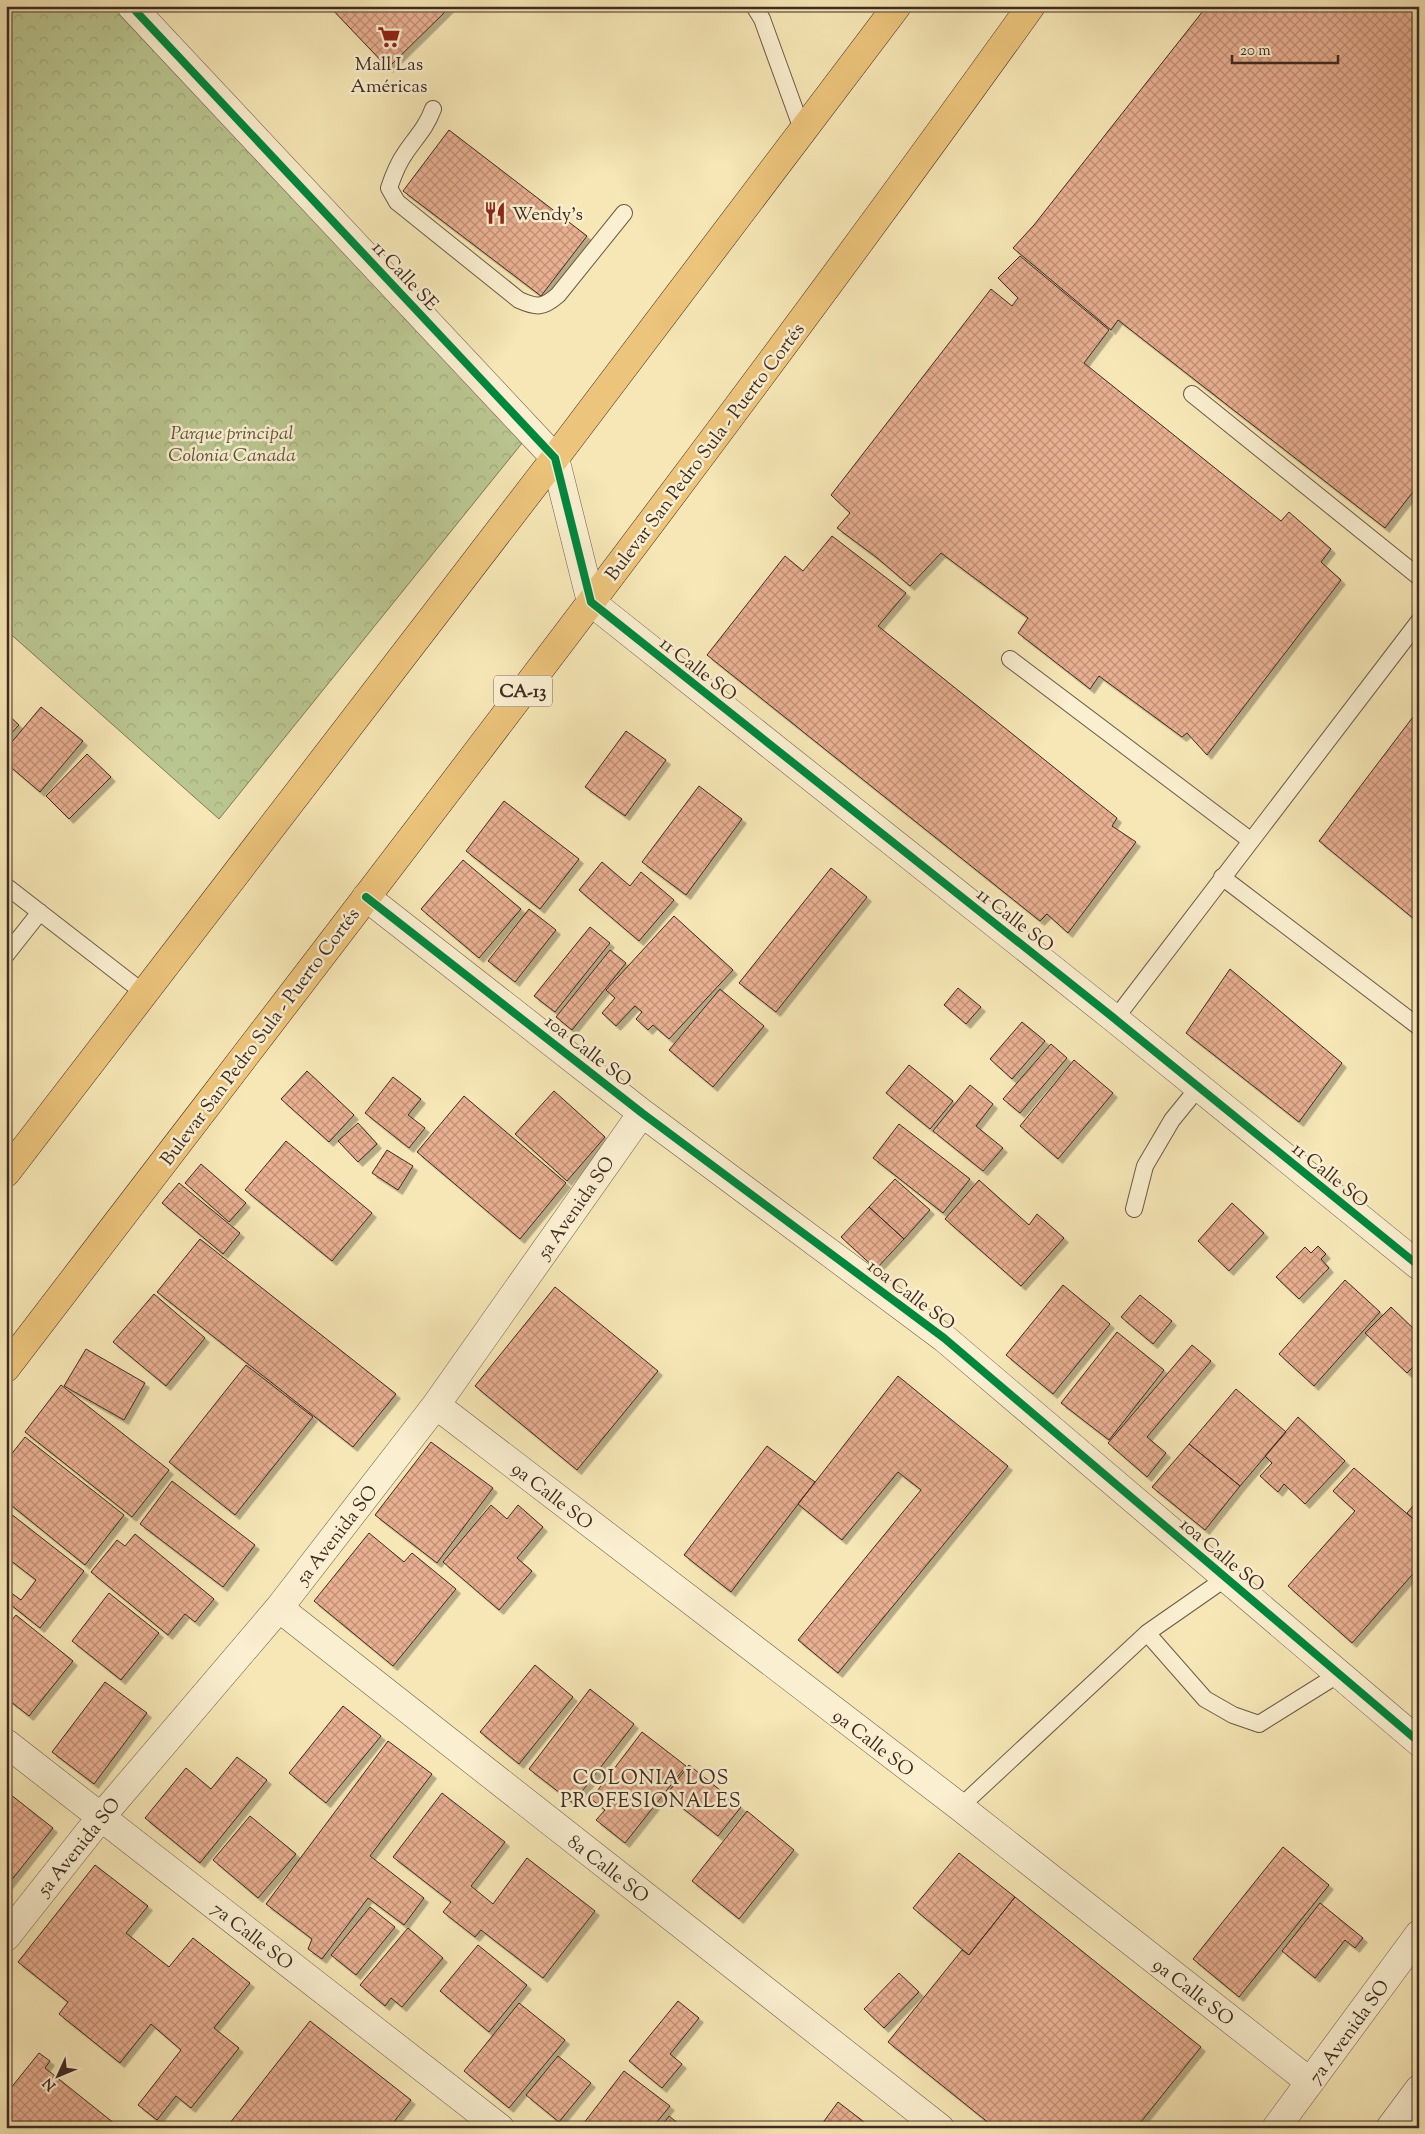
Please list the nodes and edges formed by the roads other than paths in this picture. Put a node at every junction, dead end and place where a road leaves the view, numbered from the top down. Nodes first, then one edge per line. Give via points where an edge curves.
1 (131, 6) edge
2 (754, 6) edge
3 (896, 6) edge
4 (1031, 6) edge
5 (433, 109) dead end
6 (803, 132) junction
7 (624, 213) dead end
8 (1192, 394) dead end
9 (555, 458) junction
10 (1419, 577) edge
11 (591, 602) junction
12 (1419, 621) edge
13 (1010, 659) dead end
14 (1250, 840) junction
15 (1222, 877) junction
16 (6, 886) edge
17 (366, 897) junction
18 (40, 912) junction
19 (6, 955) edge
20 (144, 993) junction
21 (1115, 1018) junction
22 (1419, 1027) edge
23 (1198, 1088) junction
24 (642, 1113) junction
25 (6, 1173) edge
26 (1134, 1209) dead end
27 (1419, 1266) edge
28 (6, 1368) edge
29 (436, 1405) junction
30 (1226, 1578) junction
31 (279, 1608) junction
32 (1147, 1633) junction
33 (1339, 1674) junction
34 (1419, 1742) edge
35 (6, 1743) edge
36 (960, 1807) junction
37 (101, 1817) junction
38 (1419, 1934) edge
39 (6, 1938) edge
40 (1310, 2082) junction
41 (1419, 2089) edge
42 (500, 2128) edge
43 (940, 2128) edge
44 (1276, 2128) edge
45 (1390, 2128) edge

1 - 9 street, 11 Calle SE
2 - 6 lane via 762,18
3 - 6 highway
4 - 11 highway, Bulevar San Pedro Sula - Puerto Cortés / CA-13 via 907,180
5 - 7 lane via 427,126 404,154 389,188 397,202 519,300 532,306 547,305
6 - 9 highway
8 - 10 lane
9 - 11 street, 11 Calle SE
9 - 20 highway
11 - 17 highway, Bulevar San Pedro Sula - Puerto Cortés / CA-13
11 - 21 street, 11 Calle SO
12 - 14 lane
13 - 14 lane
14 - 15 lane
15 - 21 lane
15 - 22 lane
16 - 18 lane
17 - 24 street, 10a Calle SO
17 - 28 highway, Bulevar San Pedro Sula - Puerto Cortés / CA-13
18 - 19 lane
18 - 20 lane
20 - 25 highway
21 - 23 street, 11 Calle SO
23 - 26 lane via 1172,1120 1145,1166
23 - 27 street, 11 Calle SO
24 - 29 street, 5a Avenida SO
24 - 30 street, 10a Calle SO via 944,1338
29 - 31 street, 5a Avenida SO
29 - 36 street, 9a Calle SO
30 - 32 lane
30 - 33 street, 10a Calle SO
31 - 37 street, 5a Avenida SO
31 - 43 street, 8a Calle SO
32 - 33 lane via 1205,1699 1233,1715 1259,1724
32 - 36 lane
33 - 34 street, 10a Calle SO
35 - 37 street, 7a Calle SO
36 - 40 street, 9a Calle SO
37 - 39 street, 5a Avenida SO
37 - 42 street, 7a Calle SO
38 - 40 street, 7a Avenida SO
40 - 44 street, 7a Avenida SO
41 - 45 street

